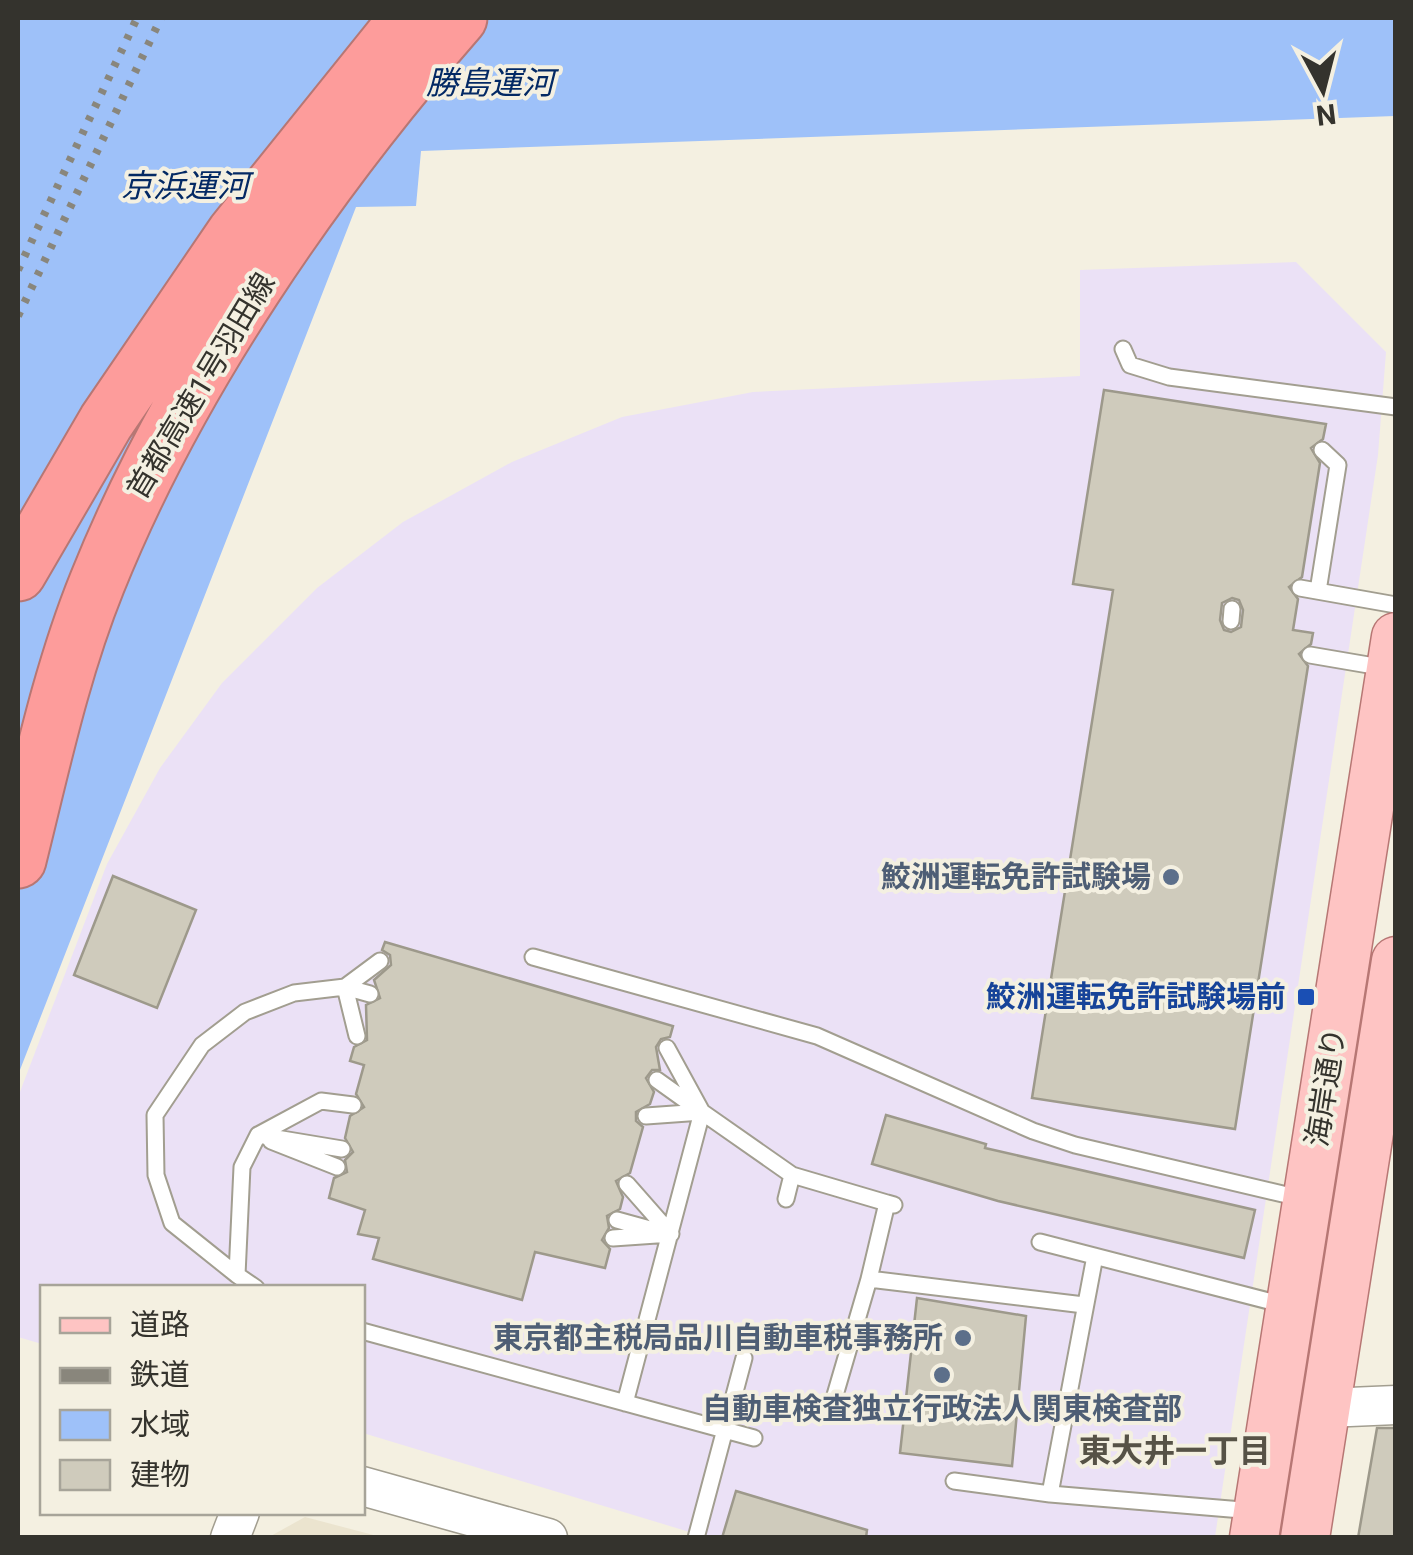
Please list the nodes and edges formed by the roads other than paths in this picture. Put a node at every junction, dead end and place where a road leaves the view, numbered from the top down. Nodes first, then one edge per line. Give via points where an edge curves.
1 (408, 18) edge
2 (458, 18) edge
3 (1123, 349) dead end
4 (1396, 408) edge
5 (1322, 450) dead end
6 (18, 573) edge
7 (1300, 588) dead end
8 (1318, 591) junction
9 (1396, 605) edge
10 (1393, 652) edge
11 (1310, 655) dead end
12 (18, 860) edge
13 (533, 956) dead end
14 (380, 960) dead end
15 (1396, 961) edge
16 (346, 987) junction
17 (370, 994) dead end
18 (357, 1036) dead end
19 (667, 1048) dead end
20 (657, 1080) dead end
21 (354, 1105) dead end
22 (702, 1112) junction
23 (646, 1116) dead end
24 (258, 1136) junction
25 (342, 1149) dead end
26 (337, 1167) dead end
27 (792, 1175) junction
28 (627, 1184) dead end
29 (786, 1199) dead end
30 (1308, 1200) junction
31 (617, 1220) dead end
32 (670, 1234) junction
33 (612, 1238) dead end
34 (1040, 1242) dead end
35 (1095, 1256) junction
36 (238, 1275) junction
37 (869, 1279) junction
38 (252, 1285) edge
39 (1084, 1305) junction
40 (1292, 1306) junction
41 (365, 1332) edge
42 (744, 1358) dead end
43 (834, 1402) dead end
44 (625, 1403) junction
45 (1396, 1405) edge
46 (1326, 1408) junction
47 (724, 1430) junction
48 (754, 1438) dead end
49 (954, 1481) dead end
50 (365, 1487) edge
51 (1050, 1494) junction
52 (1256, 1524) edge
53 (548, 1538) edge
54 (696, 1538) edge
55 (1305, 1538) edge

1 - 6 highway, 首都高速1号羽田線 via 235,233 106,422
2 - 12 highway, 首都高速1号羽田線 via 294,234 168,430 95,588 58,700
3 - 4 lane via 1130,365 1169,376
5 - 8 lane via 1338,465
7 - 8 lane
8 - 9 lane
10 - 11 lane
10 - 30 main road, 海岸通り
13 - 30 lane via 817,1036 1076,1145
14 - 16 lane
15 - 46 main road, 海岸通り
16 - 17 lane
16 - 18 lane
16 - 36 lane via 294,993 245,1012 202,1045 155,1115 156,1174 172,1223
19 - 22 lane
20 - 22 lane
21 - 24 lane via 320,1101
22 - 23 lane
22 - 27 lane
22 - 32 lane
24 - 25 lane
24 - 26 lane
24 - 36 lane via 242,1166
27 - 29 lane
27 - 37 lane via 892,1204
28 - 32 lane
30 - 40 main road, 海岸通り
31 - 32 lane
32 - 33 lane
32 - 44 lane
34 - 35 lane
35 - 39 lane
35 - 40 lane
36 - 38 lane
37 - 39 lane
37 - 43 lane
39 - 51 lane
40 - 52 main road, 海岸通り
41 - 44 lane
42 - 47 lane
44 - 47 lane
45 - 46 street
46 - 55 main road, 海岸通り
47 - 48 lane
47 - 54 lane
49 - 51 lane
50 - 53 street
51 - 52 lane

